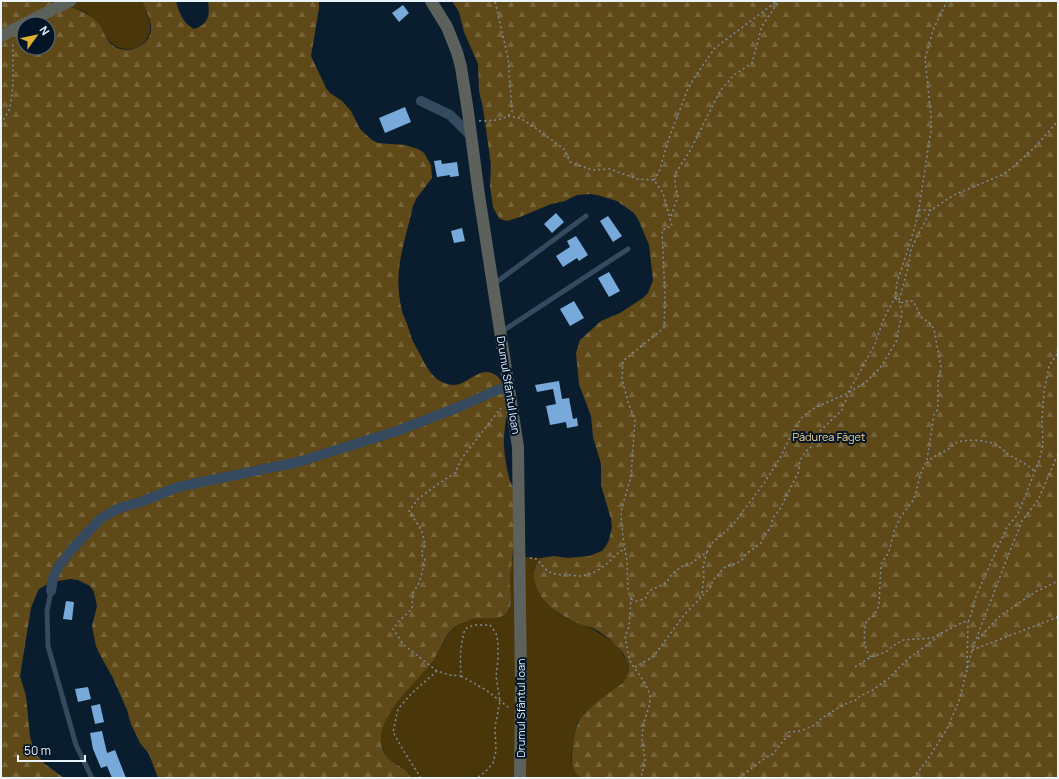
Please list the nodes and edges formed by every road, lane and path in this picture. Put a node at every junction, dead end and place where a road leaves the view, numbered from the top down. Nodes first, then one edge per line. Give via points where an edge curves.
1 (70, 1) edge
2 (431, 1) edge
3 (495, 1) edge
4 (778, 1) edge
5 (947, 1) edge
6 (41, 16) edge
7 (16, 28) edge
8 (1, 36) edge
9 (17, 56) edge
10 (421, 101) dead end
11 (508, 116) junction
12 (1058, 121) edge
13 (470, 123) junction
14 (1, 124) edge
15 (471, 136) junction
16 (654, 180) junction
17 (919, 208) junction
18 (931, 210) junction
19 (586, 216) dead end
20 (671, 218) junction
21 (628, 249) dead end
22 (493, 285) junction
23 (895, 298) junction
24 (899, 300) junction
25 (900, 304) junction
26 (1058, 314) edge
27 (1058, 330) edge
28 (500, 333) junction
29 (1058, 342) edge
30 (509, 385) junction
31 (849, 392) junction
32 (501, 408) dead end
33 (1058, 454) edge
34 (926, 465) junction
35 (1034, 471) junction
36 (625, 550) junction
37 (707, 552) junction
38 (520, 557) junction
39 (1058, 581) edge
40 (51, 590) joint
41 (702, 596) junction
42 (631, 599) junction
43 (1058, 617) edge
44 (968, 622) junction
45 (941, 634) junction
46 (977, 639) junction
47 (972, 650) junction
48 (871, 657) junction
49 (635, 667) junction
50 (856, 667) dead end
51 (437, 671) junction
52 (967, 673) junction
53 (461, 676) junction
54 (500, 701) junction
55 (92, 778) edge
56 (421, 778) edge
57 (477, 778) edge
58 (520, 778) edge
59 (641, 778) edge
60 (739, 778) edge
61 (913, 778) edge

1 - 6 main road
2 - 13 main road, Drumul Sfântul Ioan via 447,27 457,52
3 - 11 path via 508,58 512,112
4 - 16 path via 715,48 694,78
4 - 20 path via 762,26 752,63 734,75 720,91 690,151 675,174 678,196
5 - 17 path via 933,30 925,60 931,130
7 - 8 main road
9 - 14 path via 10,108
10 - 15 street via 450,115
11 - 13 path via 500,120
11 - 16 path via 520,118 564,149 570,162 592,170 610,169 637,180
12 - 18 path via 1012,168 954,195
13 - 15 main road, Drumul Sfântul Ioan
15 - 22 main road, Drumul Sfântul Ioan
16 - 20 path via 663,193
17 - 18 path
17 - 23 path
18 - 24 path via 911,249
19 - 22 lane
20 - 36 path via 672,226 662,230 666,298 664,328 622,361 622,379 635,420 632,478 622,507 621,523
21 - 28 lane
22 - 28 main road, Drumul Sfântul Ioan
23 - 24 path
23 - 31 path via 884,318 875,344
24 - 25 path
25 - 31 path via 902,313 896,342 880,368 868,380
25 - 34 path via 904,301 913,301 922,318 931,324 941,360 938,409 934,415
26 - 27 path
28 - 30 main road, Drumul Sfântul Ioan
29 - 35 path via 1057,354 1049,366 1042,419 1043,445
30 - 38 main road, Drumul Sfântul Ioan via 518,447
30 - 40 street via 400,430 298,462 178,488 117,509 100,519 73,548 58,567
31 - 37 path via 816,406 804,416 765,482 732,526 712,543
31 - 41 path via 842,410 816,435 812,447 800,460 799,471 761,542 742,560 726,566
32 - 51 path via 462,458 454,473 418,499 409,511 422,531 425,545 421,554 425,559 420,581 413,593 412,609 393,629 404,645
33 - 46 path via 1038,500 1022,521
34 - 35 path via 933,457 954,444 961,441 980,441 997,445
34 - 48 path via 921,473 914,499 900,518 889,552 881,564 879,606 874,616 867,620 864,633 867,651
35 - 44 path via 1018,514 1008,527 976,596
36 - 38 path via 620,551 597,570 578,576 550,573 537,559
36 - 42 path
37 - 41 path via 703,566
37 - 42 path via 672,574 666,583 649,591 645,599
38 - 58 main road, Drumul Sfântul Ioan
39 - 46 path via 1035,592 1000,616
40 - 55 lane via 47,611 48,646 76,745
41 - 49 path via 684,615 653,657
42 - 49 path via 629,627 625,636 627,653
43 - 47 path
44 - 45 path via 963,622
44 - 52 path
45 - 48 path via 932,638 903,640 886,652
45 - 60 path via 909,658 889,678 856,700 843,705 813,726 800,732 789,732 790,736 773,754
46 - 47 path
47 - 52 path
48 - 50 path
49 - 59 path via 650,695 643,725 645,760
51 - 53 path
51 - 56 path via 398,709 393,732
52 - 61 path via 947,729
53 - 54 path
53 - 54 path via 461,643 466,629 474,625 490,625 496,633 498,642 496,676
54 - 57 path via 495,727 496,751 493,763

